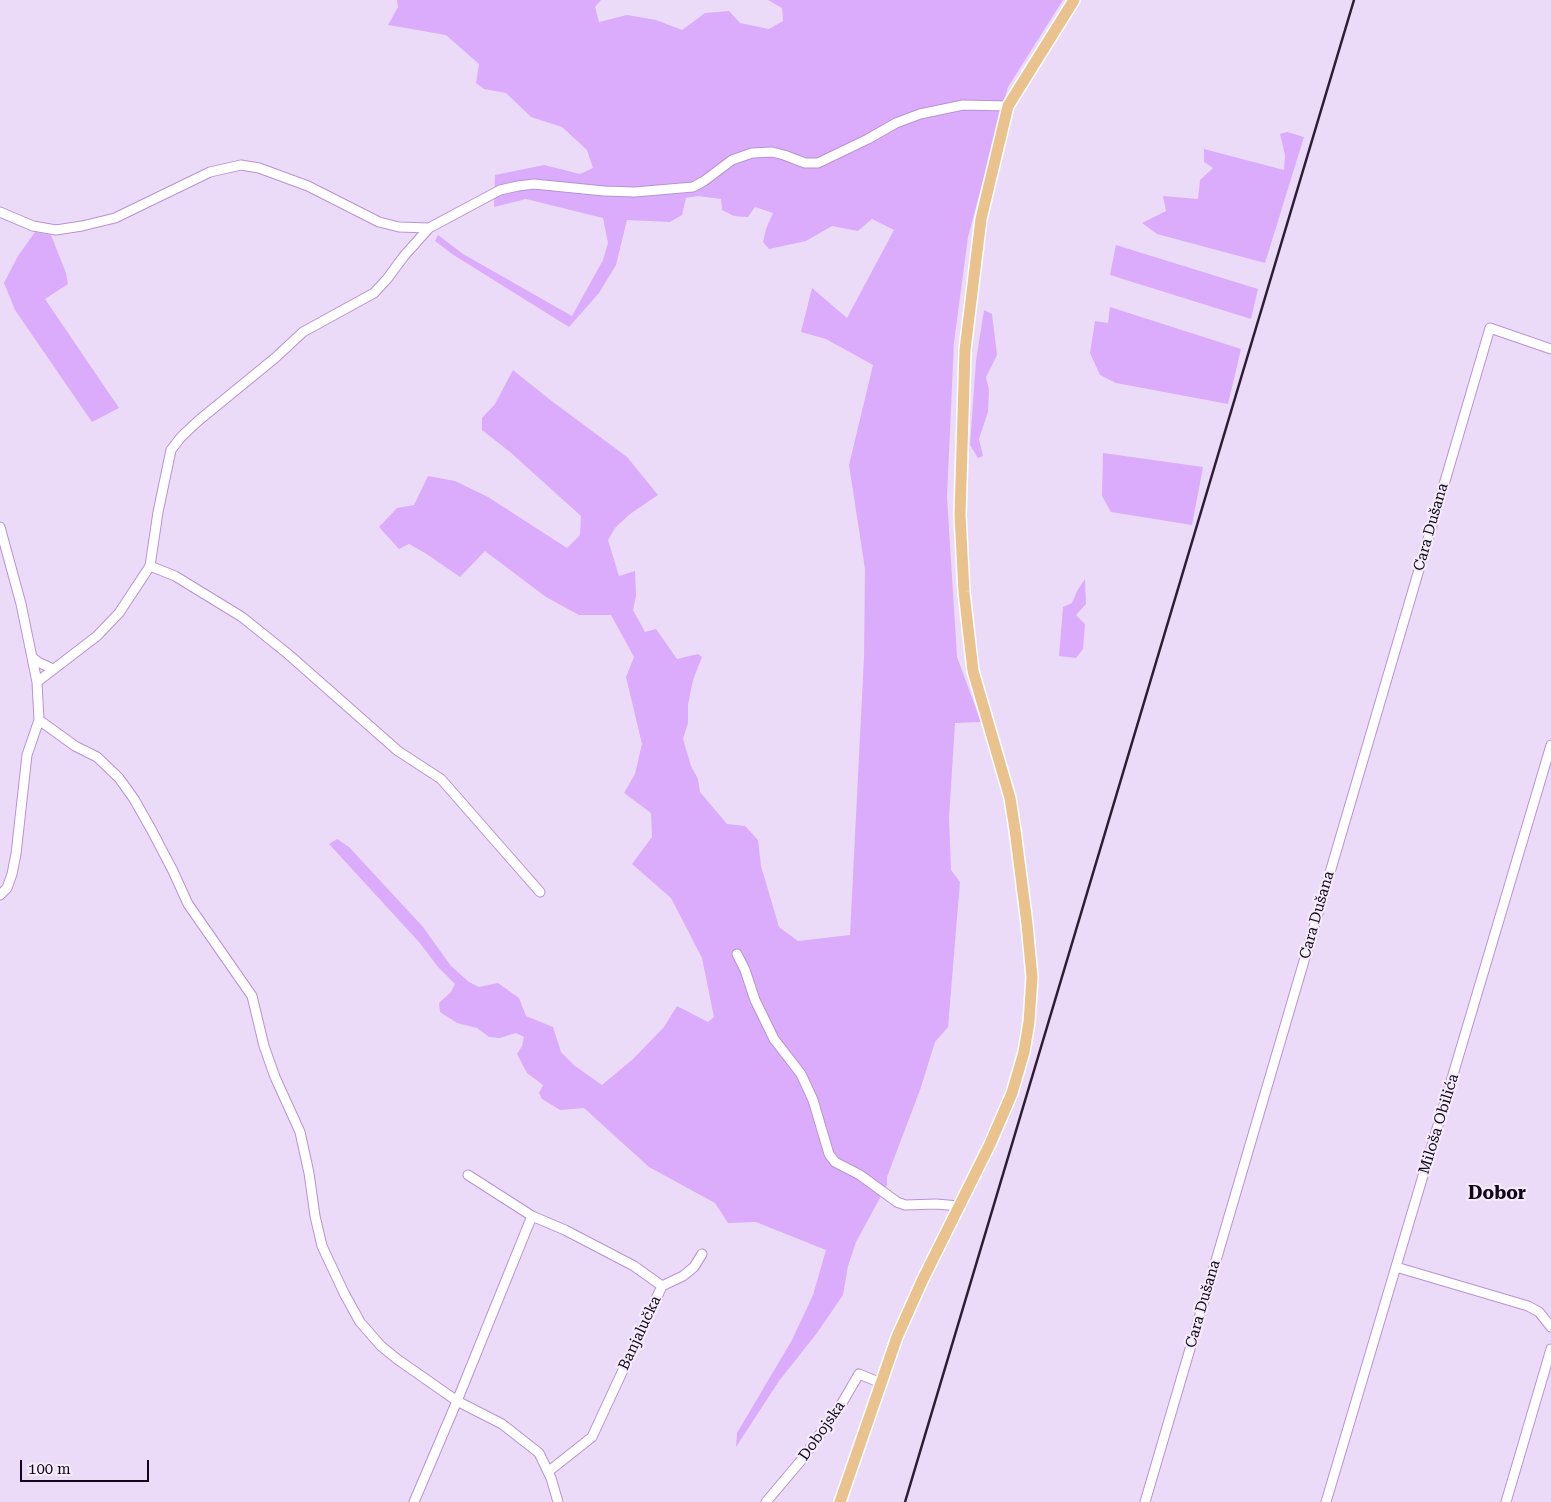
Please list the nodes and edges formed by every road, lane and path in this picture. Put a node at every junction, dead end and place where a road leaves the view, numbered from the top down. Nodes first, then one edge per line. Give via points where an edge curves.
1 (1074, 0) edge
2 (1008, 106) junction
3 (0, 212) edge
4 (429, 228) junction
5 (1551, 349) edge
6 (0, 527) edge
7 (150, 566) junction
8 (33, 658) junction
9 (53, 668) junction
10 (37, 682) junction
11 (39, 720) junction
12 (1551, 745) edge
13 (540, 892) dead end
14 (0, 895) edge
15 (737, 954) dead end
16 (468, 1175) dead end
17 (959, 1206) junction
18 (532, 1216) junction
19 (702, 1254) dead end
20 (1396, 1267) junction
21 (662, 1286) junction
22 (1551, 1327) edge
23 (1551, 1349) edge
24 (881, 1382) junction
25 (457, 1401) junction
26 (549, 1471) junction
27 (414, 1502) edge
28 (558, 1502) edge
29 (766, 1502) edge
30 (840, 1502) edge
31 (1145, 1502) edge
32 (1326, 1502) edge
33 (1506, 1502) edge

1 - 2 main road
2 - 4 street via 963,105 920,114 818,163 805,163 772,152 752,153 732,160 693,187 635,192 534,184 518,186 492,194
2 - 17 main road via 980,219 966,340 960,516 973,671 1010,798 1032,977 1024,1052 1012,1094
3 - 4 street via 33,226 56,230 82,226 115,218 210,172 241,165 259,168 308,186 379,222 399,227
4 - 7 street via 374,293 303,332 181,437 171,450 167,464
5 - 31 street, Cara Dušana via 1490,328
6 - 8 street
7 - 9 street via 119,613 97,636
7 - 13 street via 175,576 242,617 398,750 441,779
8 - 9 street
8 - 10 street
9 - 10 street
10 - 11 street
11 - 14 street via 27,755 12,874
11 - 25 street via 75,746 97,757 118,778 151,829 188,904 252,996 264,1046 300,1132 322,1246 360,1322 381,1346
12 - 20 street, Miloša Obilića
15 - 17 street via 774,1039 801,1074 813,1100 829,1154 835,1162 905,1205
16 - 18 street, Banjalučka
17 - 24 main road via 896,1337
18 - 21 street, Banjalučka via 634,1266
18 - 25 street
19 - 21 street via 683,1276
20 - 22 street via 1528,1306 1539,1312
20 - 32 street, Miloša Obilića
21 - 26 street, Banjalučka via 592,1437
23 - 33 street
24 - 29 street, Dobojska via 859,1374 804,1457
24 - 30 main road
25 - 26 street via 502,1424 524,1440 538,1453
25 - 27 street
26 - 28 street

